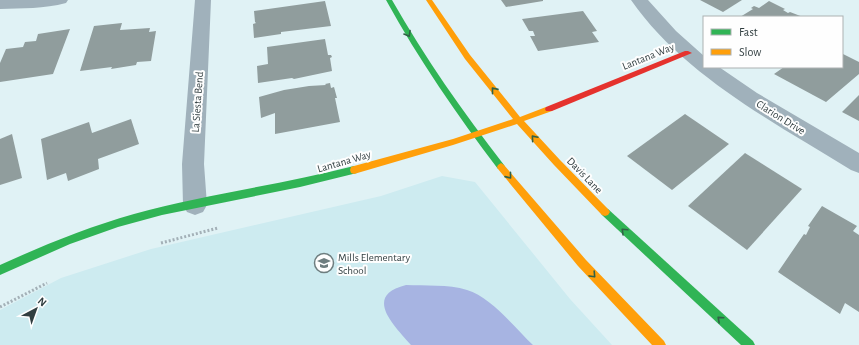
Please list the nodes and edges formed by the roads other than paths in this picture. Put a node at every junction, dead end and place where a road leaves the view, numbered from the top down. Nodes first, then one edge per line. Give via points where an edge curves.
1 (60, 0) edge
2 (203, 0) edge
3 (389, 0) edge
4 (429, 0) edge
5 (640, 0) edge
6 (0, 4) edge
7 (688, 53) junction
8 (703, 64) edge
9 (708, 68) edge
10 (519, 121) junction
11 (476, 135) junction
12 (859, 164) edge
13 (195, 204) junction
14 (0, 270) edge
15 (660, 345) edge
16 (749, 345) edge

1 - 6 street
2 - 13 street, La Siesta Bend via 193,164
3 -> 11 street via 418,51
10 -> 4 street, Davis Lane via 462,48
5 - 7 street, Clarion Drive
7 - 8 street, Clarion Drive
7 - 10 street, Lantana Way
9 - 12 street, Clarion Drive via 750,98
10 - 11 street, Lantana Way
16 -> 10 street, Davis Lane via 603,211
11 - 13 street, Lantana Way via 314,182
11 -> 15 street via 541,216
13 - 14 street, Lantana Way via 141,216 87,233

